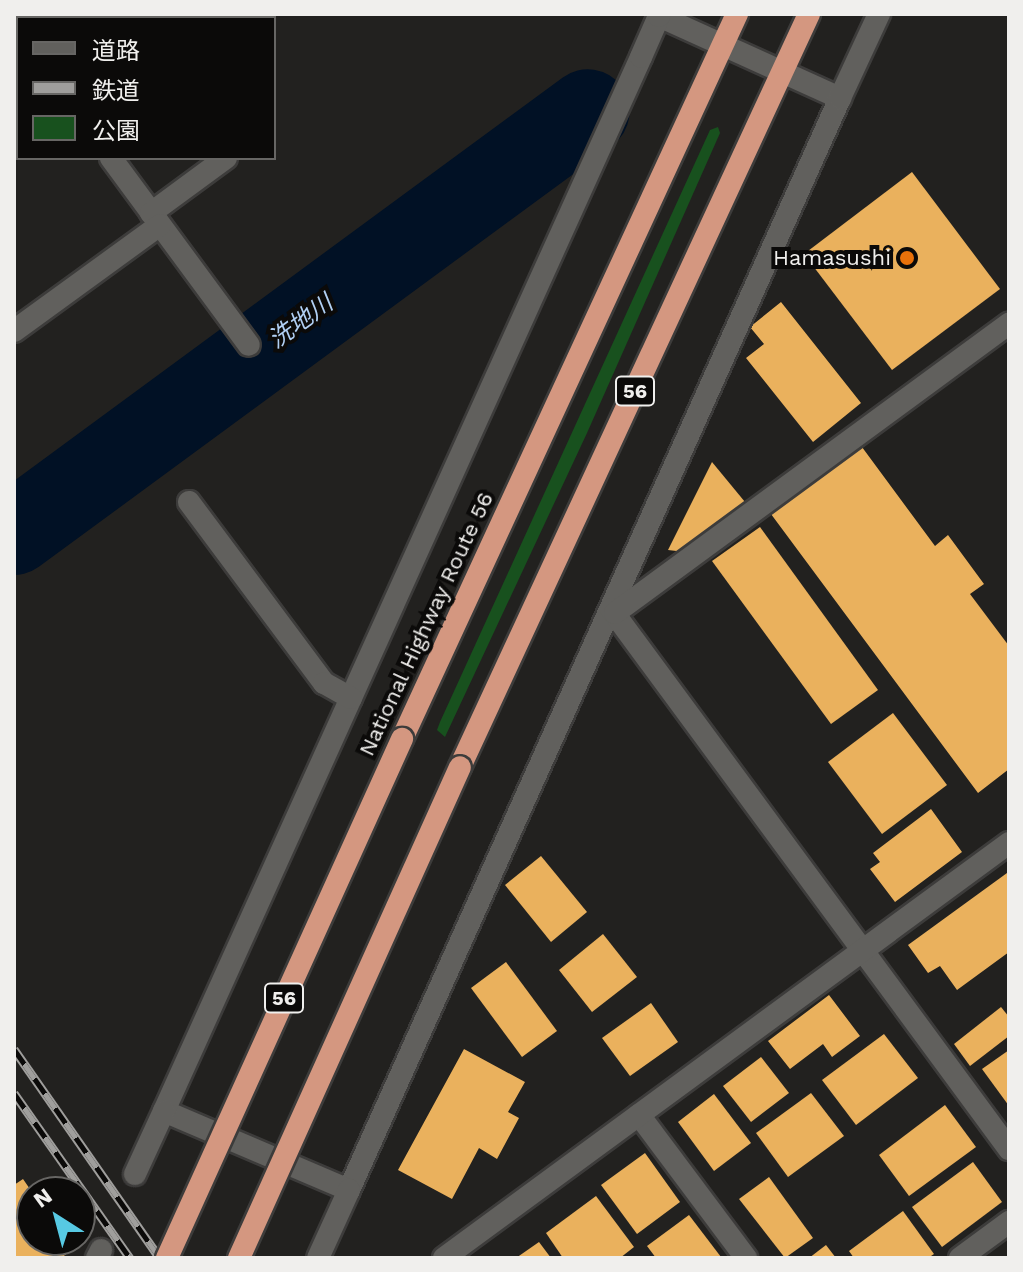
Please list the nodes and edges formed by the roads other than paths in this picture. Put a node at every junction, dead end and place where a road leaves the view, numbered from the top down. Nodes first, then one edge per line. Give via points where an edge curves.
1 (737, 14) edge
2 (809, 14) edge
3 (879, 14) edge
4 (660, 15) edge
5 (723, 44) junction
6 (783, 72) junction
7 (840, 98) junction
8 (112, 160) edge
9 (224, 160) edge
10 (156, 219) junction
11 (1009, 324) edge
12 (14, 331) edge
13 (249, 345) dead end
14 (189, 502) dead end
15 (613, 611) junction
16 (351, 698) junction
17 (1009, 843) edge
18 (863, 951) junction
19 (164, 1111) junction
20 (639, 1115) junction
21 (1009, 1149) edge
22 (135, 1174) dead end
23 (349, 1190) junction
24 (1009, 1222) edge
25 (167, 1258) edge
26 (239, 1258) edge
27 (318, 1258) edge
28 (444, 1258) edge
29 (746, 1258) edge
30 (960, 1258) edge

1 - 5 highway, National Highway Route 56 / 56
2 - 6 highway, 56
3 - 7 street
4 - 5 street
4 - 16 street
5 - 6 street
5 - 25 highway, National Highway Route 56 / 56, bridge
6 - 7 street
6 - 26 highway, 56, bridge
7 - 15 street
8 - 10 street
9 - 10 street
10 - 12 street
10 - 13 street
11 - 15 street
14 - 16 street via 324,683
15 - 18 street
15 - 23 street
16 - 19 street
17 - 18 street
18 - 20 street
18 - 21 street
19 - 22 street
19 - 23 street
20 - 28 street
20 - 29 street
23 - 27 street
24 - 30 street

